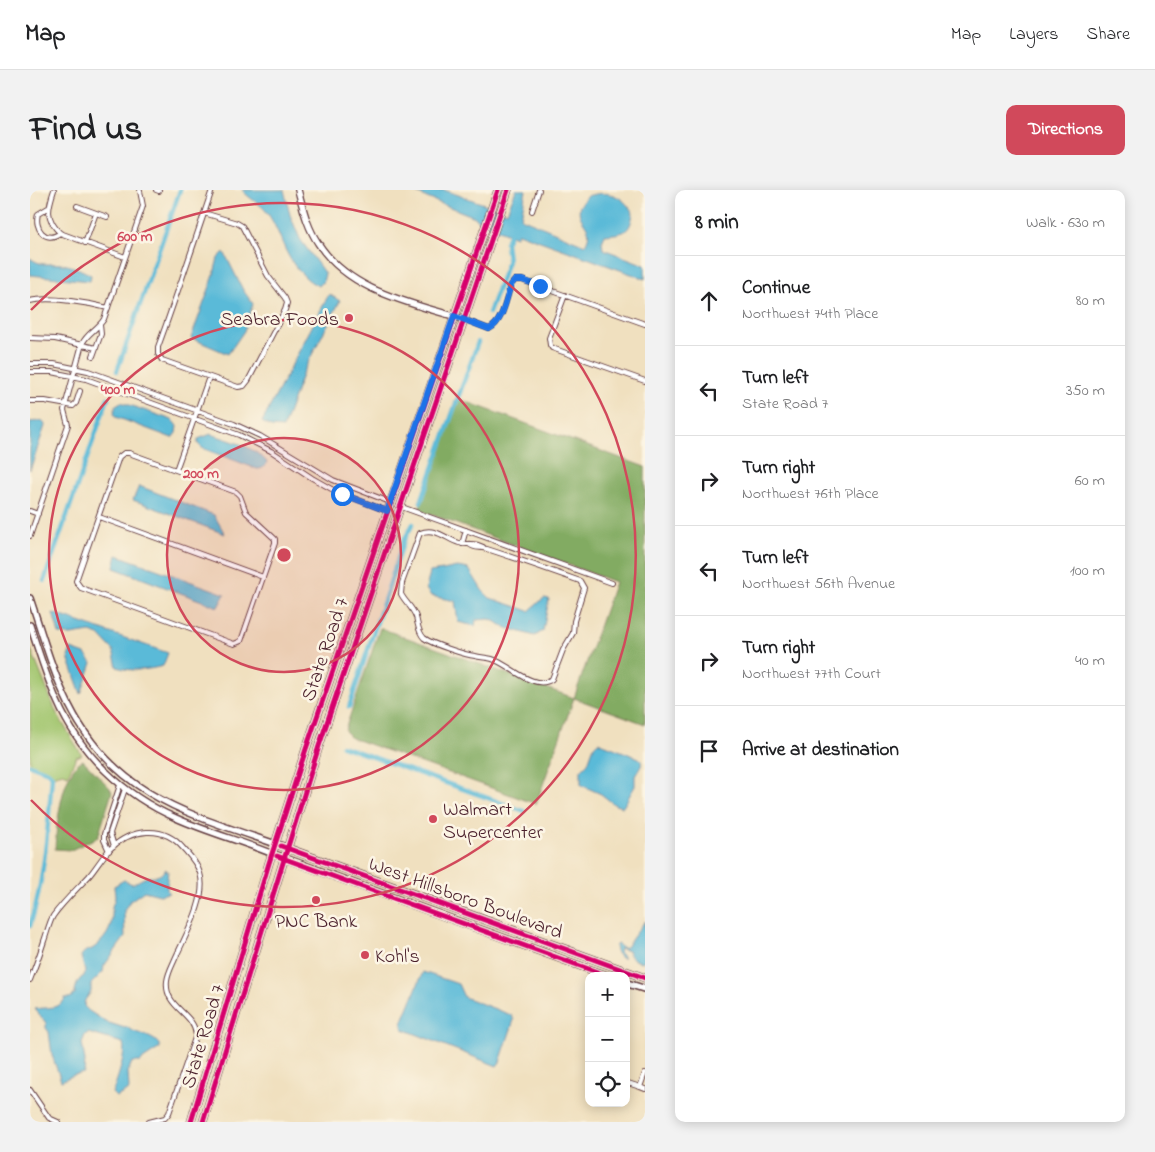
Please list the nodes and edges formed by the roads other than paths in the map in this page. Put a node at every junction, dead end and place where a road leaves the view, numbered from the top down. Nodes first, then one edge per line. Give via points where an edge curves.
1 (54, 190) edge
2 (140, 190) edge
3 (212, 190) edge
4 (298, 190) edge
5 (498, 190) edge
6 (508, 190) edge
7 (539, 190) edge
8 (77, 206) dead end
9 (48, 208) junction
10 (532, 211) dead end
11 (96, 213) junction
12 (204, 213) junction
13 (106, 217) dead end
14 (60, 233) junction
15 (85, 244) junction
16 (125, 258) junction
17 (565, 295) junction
18 (30, 301) edge
19 (108, 308) junction
20 (454, 316) junction
21 (464, 320) junction
22 (645, 324) edge
23 (100, 326) junction
24 (30, 338) edge
25 (82, 344) junction
26 (96, 348) junction
27 (93, 356) dead end
28 (30, 364) edge
29 (76, 368) junction
30 (30, 372) edge
31 (74, 376) junction
32 (209, 377) junction
33 (645, 381) edge
34 (80, 391) dead end
35 (30, 401) edge
36 (66, 405) junction
37 (197, 411) junction
38 (194, 418) junction
39 (176, 470) junction
40 (398, 479) junction
41 (390, 502) junction
42 (399, 506) junction
43 (30, 511) edge
44 (387, 511) junction
45 (38, 514) junction
46 (99, 517) junction
47 (392, 530) junction
48 (466, 530) junction
49 (472, 532) junction
50 (30, 536) edge
51 (466, 544) junction
52 (263, 577) junction
53 (612, 583) dead end
54 (30, 598) edge
55 (30, 625) edge
56 (337, 656) junction
57 (340, 683) junction
58 (130, 780) junction
59 (120, 785) junction
60 (126, 789) junction
61 (108, 820) junction
62 (113, 822) junction
63 (276, 844) junction
64 (114, 846) junction
65 (287, 848) junction
66 (109, 850) junction
67 (272, 854) junction
68 (284, 858) junction
69 (442, 904) junction
70 (422, 908) junction
71 (457, 910) junction
72 (434, 913) junction
73 (570, 962) junction
74 (608, 964) junction
75 (626, 971) junction
76 (596, 972) edge
77 (610, 972) edge
78 (645, 978) edge
79 (30, 980) edge
80 (630, 983) edge
81 (645, 989) edge
82 (230, 996) junction
83 (235, 1016) junction
84 (221, 1025) junction
85 (228, 1042) junction
86 (645, 1073) edge
87 (630, 1084) edge
88 (640, 1087) junction
89 (645, 1089) edge
90 (30, 1090) edge
91 (55, 1122) edge
92 (149, 1122) edge
93 (191, 1122) edge
94 (202, 1122) edge

1 - 9 street
2 - 16 street via 143,206
3 - 12 street
4 - 20 main road via 311,231 326,255 339,268 367,286
5 - 20 main road, State Road 7
6 - 21 main road, State Road 7
7 - 10 street
8 - 11 street
9 - 14 street via 50,219
9 - 14 street via 38,214 39,228 52,238
11 - 13 street
11 - 15 street
12 - 32 street via 158,354 162,360
12 - 32 street via 242,226 268,276 287,303 244,386
14 - 15 street
15 - 16 street
16 - 19 street
17 - 21 street via 515,280 494,326 489,329
17 - 22 street
17 - 33 street via 549,338 552,348
18 - 19 street via 44,299
19 - 23 street
20 - 21 main road
20 - 40 main road, State Road 7
21 - 42 main road, State Road 7
23 - 25 street via 85,337
23 - 26 street
24 - 25 street
25 - 26 street
25 - 29 street
26 - 27 street
28 - 29 street
29 - 31 street
29 - 37 street
30 - 31 street
31 - 36 street
31 - 38 street
32 - 37 street
34 - 36 street via 73,406
35 - 36 street via 45,400
36 - 45 street via 68,425
37 - 38 street
37 - 41 street via 260,436 333,480
38 - 39 street
38 - 44 street via 239,435 330,488
39 - 46 street via 124,453
39 - 52 street via 236,492 246,512 275,539
40 - 41 main road, State Road 7
40 - 42 main road
41 - 44 main road, State Road 7
41 - 47 main road via 394,511
42 - 47 main road, State Road 7
42 - 48 street
43 - 45 street
44 - 56 main road, State Road 7
45 - 50 street
46 - 52 street
46 - 52 street via 76,581 80,588 234,644 241,641
47 - 57 main road, State Road 7
48 - 49 street
48 - 51 street
49 - 51 street
49 - 53 street
51 - 51 street via 432,531 424,531 418,536 401,594 412,609 422,635 464,654 498,661 542,684 549,682 572,633 583,584 473,543
54 - 58 street, West Hillsboro Boulevard via 69,705 93,743
55 - 59 street, West Hillsboro Boulevard via 66,720 94,759
56 - 57 main road via 341,666
56 - 63 main road, State Road 7
57 - 65 main road, State Road 7
58 - 59 street
58 - 60 street
58 - 63 street, West Hillsboro Boulevard via 176,809
59 - 60 street, West Hillsboro Boulevard
59 - 61 street
60 - 62 street
60 - 67 street, West Hillsboro Boulevard via 176,818
61 - 62 street
61 - 66 street via 104,840
62 - 64 street via 110,832
63 - 65 main road, West Hillsboro Boulevard
63 - 67 main road, State Road 7
64 - 66 street
64 - 92 street via 137,833 163,833 181,845 201,875 200,900 168,980 169,997 192,1023 196,1035 169,1113 164,1118
65 - 68 main road, State Road 7
65 - 69 main road, West Hillsboro Boulevard
66 - 79 street via 52,918
67 - 68 main road, West Hillsboro Boulevard
67 - 82 main road, State Road 7
68 - 70 main road, West Hillsboro Boulevard
68 - 83 main road, State Road 7
69 - 70 main road
69 - 71 main road, West Hillsboro Boulevard
70 - 72 main road, West Hillsboro Boulevard
71 - 72 main road via 439,909
71 - 74 main road, West Hillsboro Boulevard
72 - 73 main road, West Hillsboro Boulevard
73 - 74 main road via 595,968
73 - 76 main road, West Hillsboro Boulevard
74 - 75 main road, West Hillsboro Boulevard
75 - 77 main road
75 - 78 main road, West Hillsboro Boulevard
80 - 81 main road
82 - 83 main road
82 - 84 main road, State Road 7
83 - 85 main road, State Road 7
84 - 85 main road
84 - 93 main road, State Road 7
85 - 94 main road, State Road 7
86 - 88 street
87 - 88 street
88 - 89 street
90 - 91 street

